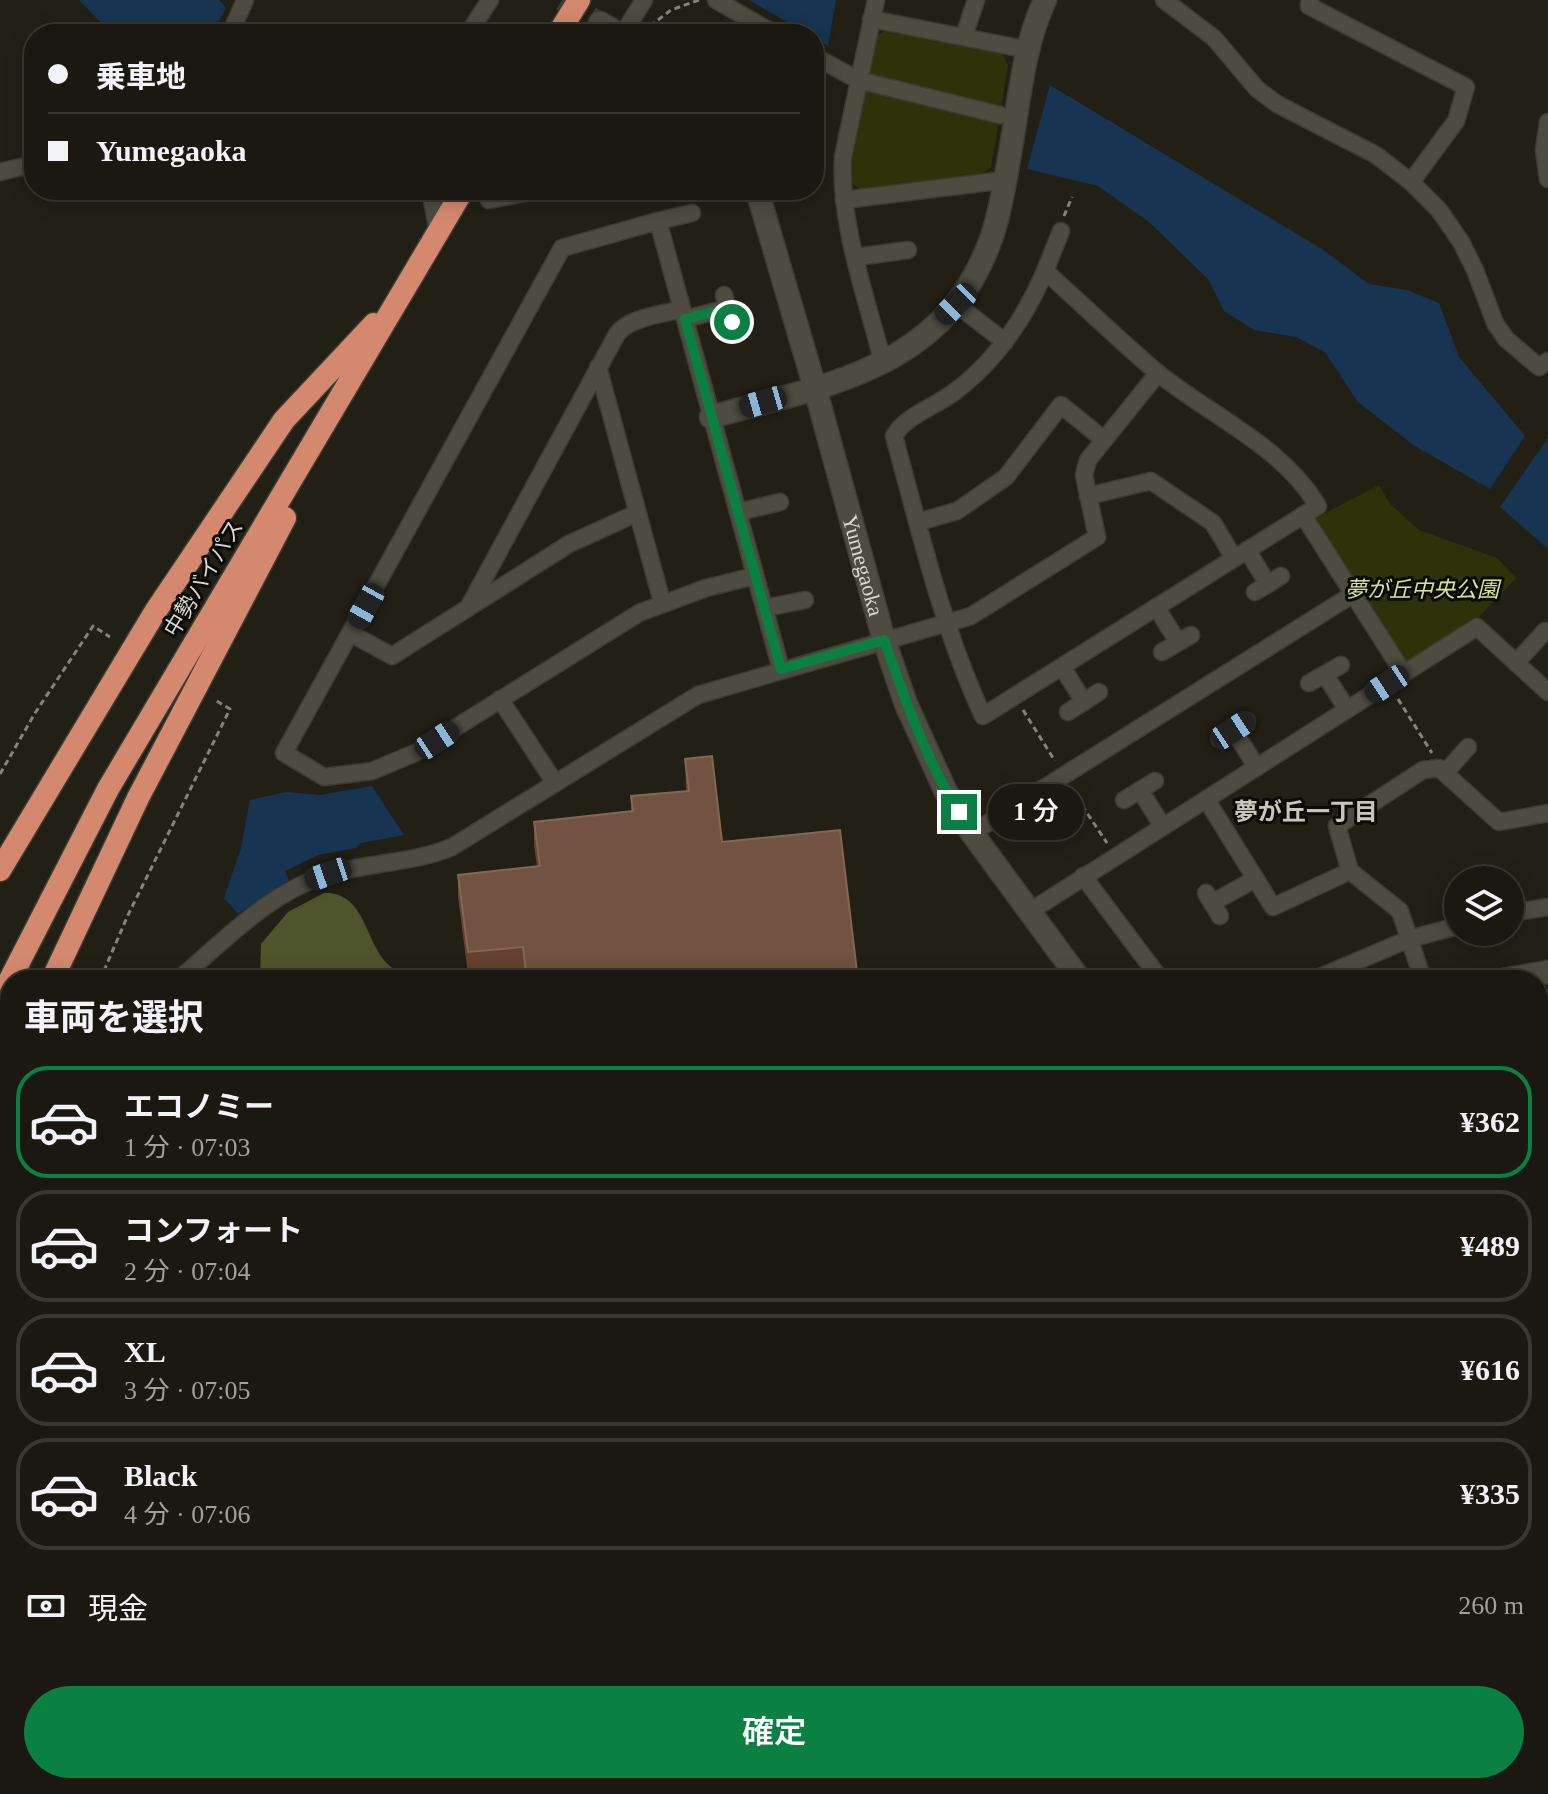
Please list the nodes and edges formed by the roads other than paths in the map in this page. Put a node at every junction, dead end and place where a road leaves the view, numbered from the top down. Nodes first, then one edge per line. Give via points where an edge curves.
1 (245, 0) edge
2 (490, 0) edge
3 (579, 0) edge
4 (644, 0) edge
5 (716, 0) edge
6 (876, 0) edge
7 (976, 0) edge
8 (1045, 0) edge
9 (1164, 0) edge
10 (1310, 0) edge
11 (871, 19) junction
12 (234, 24) edge
13 (474, 24) edge
14 (564, 24) edge
15 (620, 24) edge
16 (758, 24) edge
17 (964, 36) junction
18 (1029, 50) junction
19 (824, 61) edge
20 (858, 80) junction
21 (1000, 115) dead end
22 (1548, 122) edge
23 (24, 166) edge
24 (0, 172) edge
25 (1548, 179) edge
26 (1005, 180) junction
27 (1411, 182) junction
28 (432, 200) edge
29 (457, 200) edge
30 (760, 200) edge
31 (844, 200) junction
32 (692, 213) dead end
33 (658, 221) junction
34 (1061, 231) dead end
35 (438, 232) junction
36 (908, 250) dead end
37 (856, 257) junction
38 (1045, 271) junction
39 (402, 294) junction
40 (956, 304) junction
41 (728, 308) dead end
42 (683, 314) junction
43 (1005, 342) junction
44 (1548, 361) edge
45 (883, 363) junction
46 (598, 367) junction
47 (1158, 373) junction
48 (815, 388) junction
49 (711, 417) junction
50 (1103, 439) junction
51 (1088, 496) junction
52 (780, 501) dead end
53 (739, 512) junction
54 (637, 513) junction
55 (1303, 515) junction
56 (918, 522) junction
57 (1241, 554) junction
58 (755, 576) junction
59 (1268, 584) dead end
60 (1355, 593) junction
61 (805, 599) dead end
62 (662, 602) junction
63 (1156, 607) junction
64 (468, 608) junction
65 (765, 608) junction
66 (945, 623) junction
67 (1543, 629) edge
68 (350, 633) junction
69 (884, 640) junction
70 (1162, 652) dead end
71 (1516, 663) junction
72 (1341, 665) dead end
73 (1062, 667) junction
74 (781, 669) junction
75 (1404, 674) junction
76 (1325, 675) junction
77 (1309, 683) dead end
78 (1099, 692) dead end
79 (1548, 692) edge
80 (500, 699) junction
81 (1084, 702) junction
82 (1347, 709) junction
83 (1068, 712) dead end
84 (1233, 730) dead end
85 (1468, 747) dead end
86 (1257, 767) junction
87 (1440, 771) junction
88 (1155, 781) dead end
89 (555, 783) junction
90 (1140, 790) junction
91 (1206, 799) junction
92 (1124, 800) dead end
93 (1548, 813) edge
94 (1163, 827) junction
95 (972, 833) junction
96 (0, 870) edge
97 (1350, 871) junction
98 (1083, 876) junction
99 (1255, 879) junction
100 (1213, 904) dead end
101 (1548, 907) edge
102 (1524, 911) edge
103 (1029, 912) junction
104 (1444, 930) edge
105 (1409, 939) junction
106 (15, 970) edge
107 (57, 970) edge
108 (190, 970) edge
109 (1072, 970) edge
110 (1154, 970) edge
111 (1336, 970) edge
112 (1420, 970) edge

1 - 12 street
2 - 13 street
3 - 14 highway
4 - 15 street
5 - 16 street
6 - 11 street
7 - 17 street
8 - 18 street
9 - 27 street via 1214,38 1257,89 1277,104 1376,155
10 - 27 street via 1309,6 1466,87 1456,121
11 - 17 street
11 - 20 street
17 - 18 street
18 - 26 street
19 - 20 street
20 - 21 street
20 - 31 street via 843,157
22 - 25 street
23 - 24 street
26 - 31 street
26 - 40 street via 988,245
27 - 44 street via 1461,242 1506,339 1539,367
28 - 35 street
29 - 35 highway, 中勢バイパス
30 - 48 street, Yumegaoka
31 - 37 street
32 - 33 street
33 - 42 street
33 - 68 street via 562,248
34 - 38 street
35 - 39 highway, 中勢バイパス
36 - 37 street
37 - 45 street
38 - 43 street
38 - 47 street
39 - 96 highway via 284,420 155,612
39 - 106 highway, 中勢バイパス via 108,789
39 - 107 highway via 138,798
40 - 43 street
40 - 45 street via 919,341
41 - 42 street
42 - 46 street via 622,327
42 - 49 street
43 - 56 street via 954,392 900,425 894,436
45 - 48 street
46 - 54 street
46 - 64 street
47 - 50 street
47 - 55 street via 1283,461 1318,506
48 - 49 street
48 - 69 street, Yumegaoka
49 - 53 street
50 - 51 street via 1084,475
50 - 56 street via 1061,405 1006,477 957,511
51 - 57 street via 1151,481 1213,523
51 - 66 street via 1097,537 971,616
52 - 53 street
53 - 58 street
54 - 62 street
54 - 64 street via 569,544
55 - 57 street
55 - 60 street
56 - 66 street
57 - 59 street
57 - 63 street
58 - 62 street
58 - 65 street
60 - 75 street
60 - 95 street
61 - 65 street
62 - 80 street
63 - 70 street via 1184,639
63 - 73 street
64 - 68 street via 392,656
65 - 74 street
66 - 69 street
66 - 73 street via 983,716
67 - 71 street
68 - 80 street via 284,753 324,777 372,771 415,753
69 - 74 street
69 - 95 street, Yumegaoka via 946,792
71 - 75 street via 1477,627
71 - 79 street
72 - 76 street
73 - 81 street
74 - 89 street via 698,695
75 - 82 street
76 - 77 street
76 - 82 street
78 - 81 street
80 - 89 street
81 - 83 street
82 - 86 street
84 - 86 street
85 - 87 street
86 - 91 street
87 - 93 street via 1499,822
87 - 97 street via 1423,770 1337,826
88 - 90 street
89 - 108 street via 436,854 328,874 296,888
90 - 92 street
90 - 94 street
91 - 94 street
91 - 99 street
94 - 98 street
95 - 103 street, Yumegaoka
97 - 99 street via 1273,907
97 - 105 street via 1400,911
98 - 103 street
98 - 110 street
99 - 100 street
101 - 102 street
103 - 109 street, Yumegaoka
104 - 105 street
105 - 111 street
105 - 112 street

